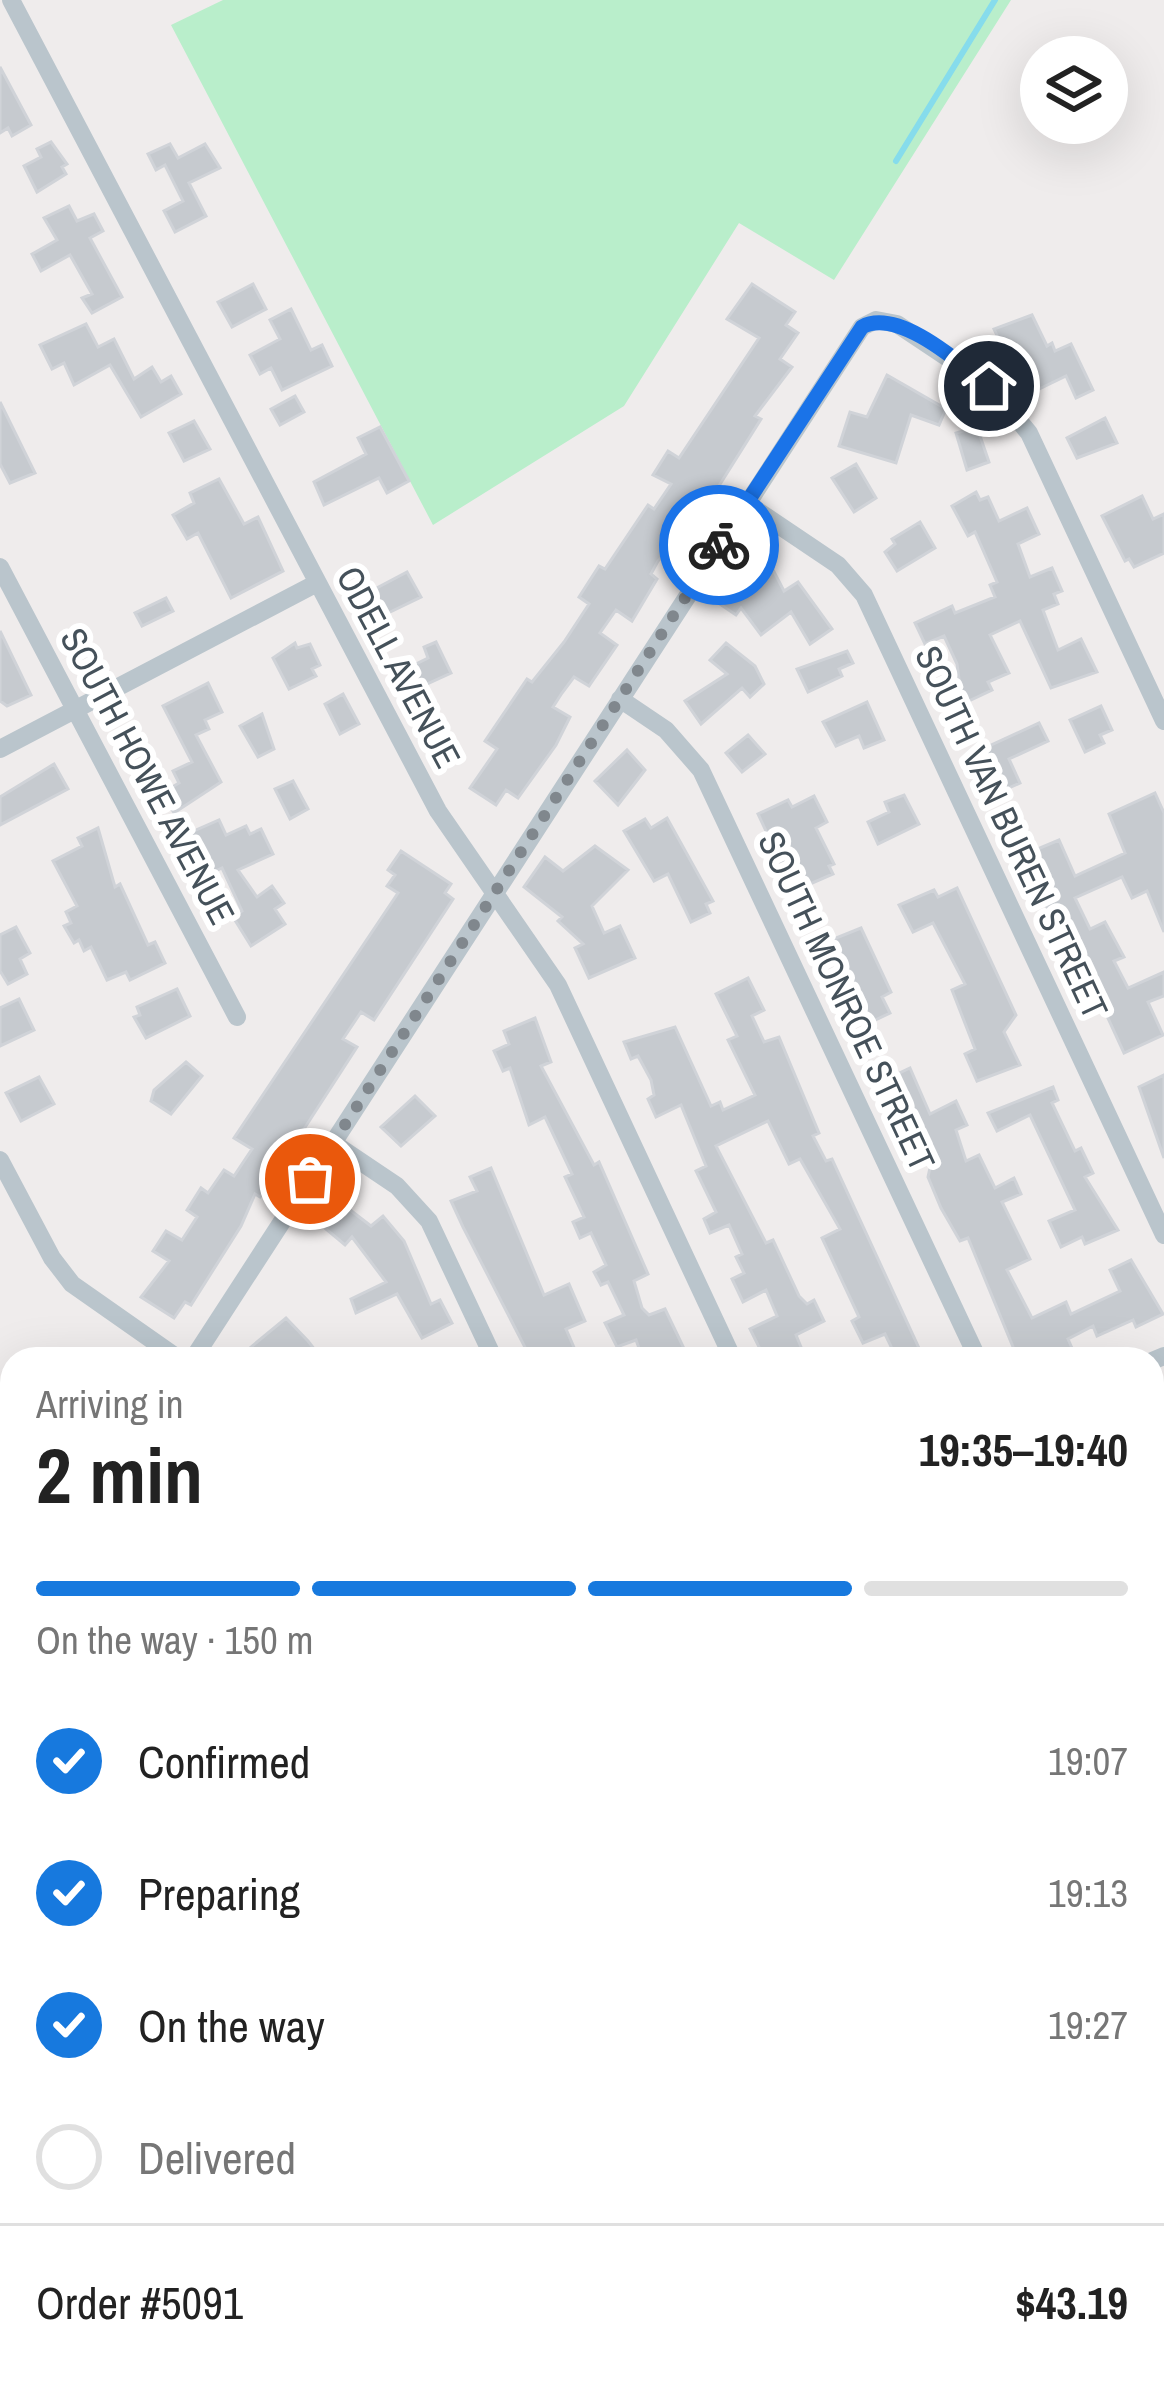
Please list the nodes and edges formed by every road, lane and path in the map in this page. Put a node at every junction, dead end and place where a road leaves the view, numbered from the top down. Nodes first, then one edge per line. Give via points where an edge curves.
1 (11, 0) edge
2 (746, 503) junction
3 (0, 566) edge
4 (317, 583) junction
5 (620, 699) junction
6 (76, 710) junction
7 (1164, 721) edge
8 (0, 749) edge
9 (493, 896) junction
10 (237, 1017) dead end
11 (333, 1142) junction
12 (0, 1160) edge
13 (1164, 1235) edge
14 (162, 1347) edge
15 (201, 1347) edge
16 (488, 1347) edge
17 (728, 1347) edge
18 (971, 1347) edge

1 - 4 street, ODELL AVENUE
2 - 5 street
2 - 7 street via 856,333 876,320 897,324 976,376 1029,433
2 - 13 street, SOUTH VAN BUREN STREET via 838,566 864,595
3 - 6 street, SOUTH HOWE AVENUE
4 - 6 street
4 - 9 street, ODELL AVENUE via 438,811
5 - 9 street
5 - 18 street, SOUTH MONROE STREET via 666,730 701,770
6 - 8 street
6 - 10 street, SOUTH HOWE AVENUE
9 - 11 street
9 - 17 street, ODELL AVENUE via 558,985
11 - 15 street
11 - 16 street via 397,1186 429,1221
12 - 14 street via 72,1284

